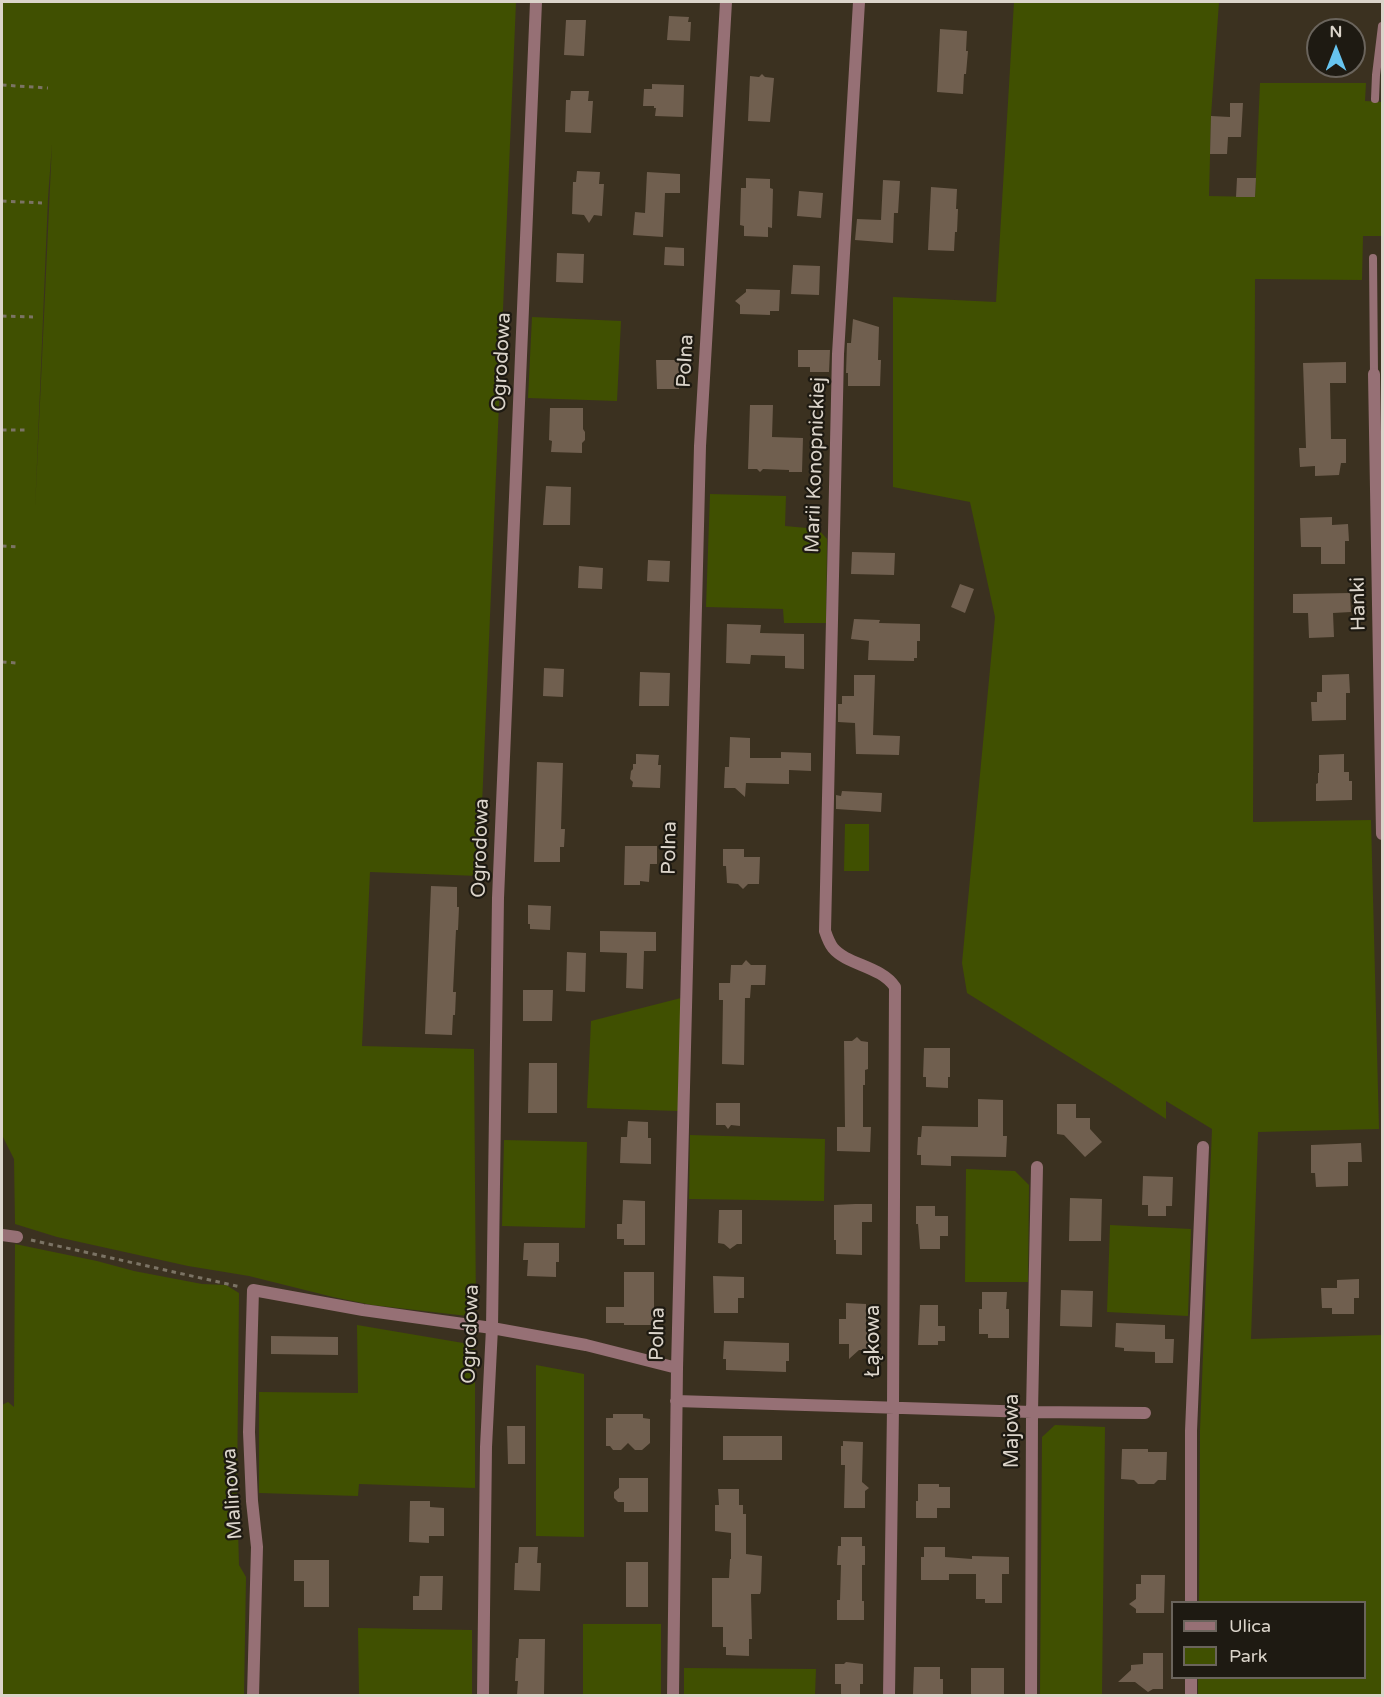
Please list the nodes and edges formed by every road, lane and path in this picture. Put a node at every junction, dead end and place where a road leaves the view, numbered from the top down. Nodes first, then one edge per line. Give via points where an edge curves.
1 (536, 2) edge
2 (726, 2) edge
3 (859, 2) edge
4 (1383, 26) edge
5 (2, 85) edge
6 (48, 88) dead end
7 (1376, 99) dead end
8 (2, 201) edge
9 (42, 203) dead end
10 (1373, 258) dead end
11 (2, 316) edge
12 (33, 317) dead end
13 (1377, 366) edge
14 (2, 430) edge
15 (27, 430) dead end
16 (2, 546) edge
17 (20, 547) dead end
18 (2, 662) edge
19 (16, 663) dead end
20 (1383, 834) edge
21 (895, 987) joint
22 (1203, 1147) dead end
23 (1037, 1167) dead end
24 (2, 1235) edge
25 (17, 1237) joint
26 (253, 1290) junction
27 (492, 1328) junction
28 (677, 1368) junction
29 (676, 1401) junction
30 (893, 1408) junction
31 (1032, 1412) junction
32 (1145, 1413) dead end
33 (1191, 1601) edge
34 (1191, 1679) edge
35 (253, 1695) edge
36 (483, 1695) edge
37 (673, 1695) edge
38 (889, 1695) edge
39 (1031, 1695) edge
40 (1191, 1695) edge

1 - 27 street, Ogrodowa via 498,898
2 - 28 street, Polna via 700,446
3 - 21 street, Marii Konopnickiej via 838,354 825,931 838,953 879,973
4 - 7 lane
5 - 6 path
8 - 9 path
10 - 13 lane
11 - 12 path
13 - 20 street, Hanki
14 - 15 path
16 - 17 path
18 - 19 path
21 - 30 street, Łąkowa
22 - 33 street via 1191,1431
23 - 31 street, Majowa
24 - 25 street
25 - 26 path
26 - 27 street
26 - 35 street, Malinowa via 249,1432 257,1547
27 - 28 street via 586,1345
27 - 36 street, Ogrodowa via 486,1448
28 - 29 street, Polna
29 - 30 street
29 - 37 street, Polna
30 - 31 street
30 - 38 street, Łąkowa
31 - 32 street
31 - 39 street, Majowa
34 - 40 street

